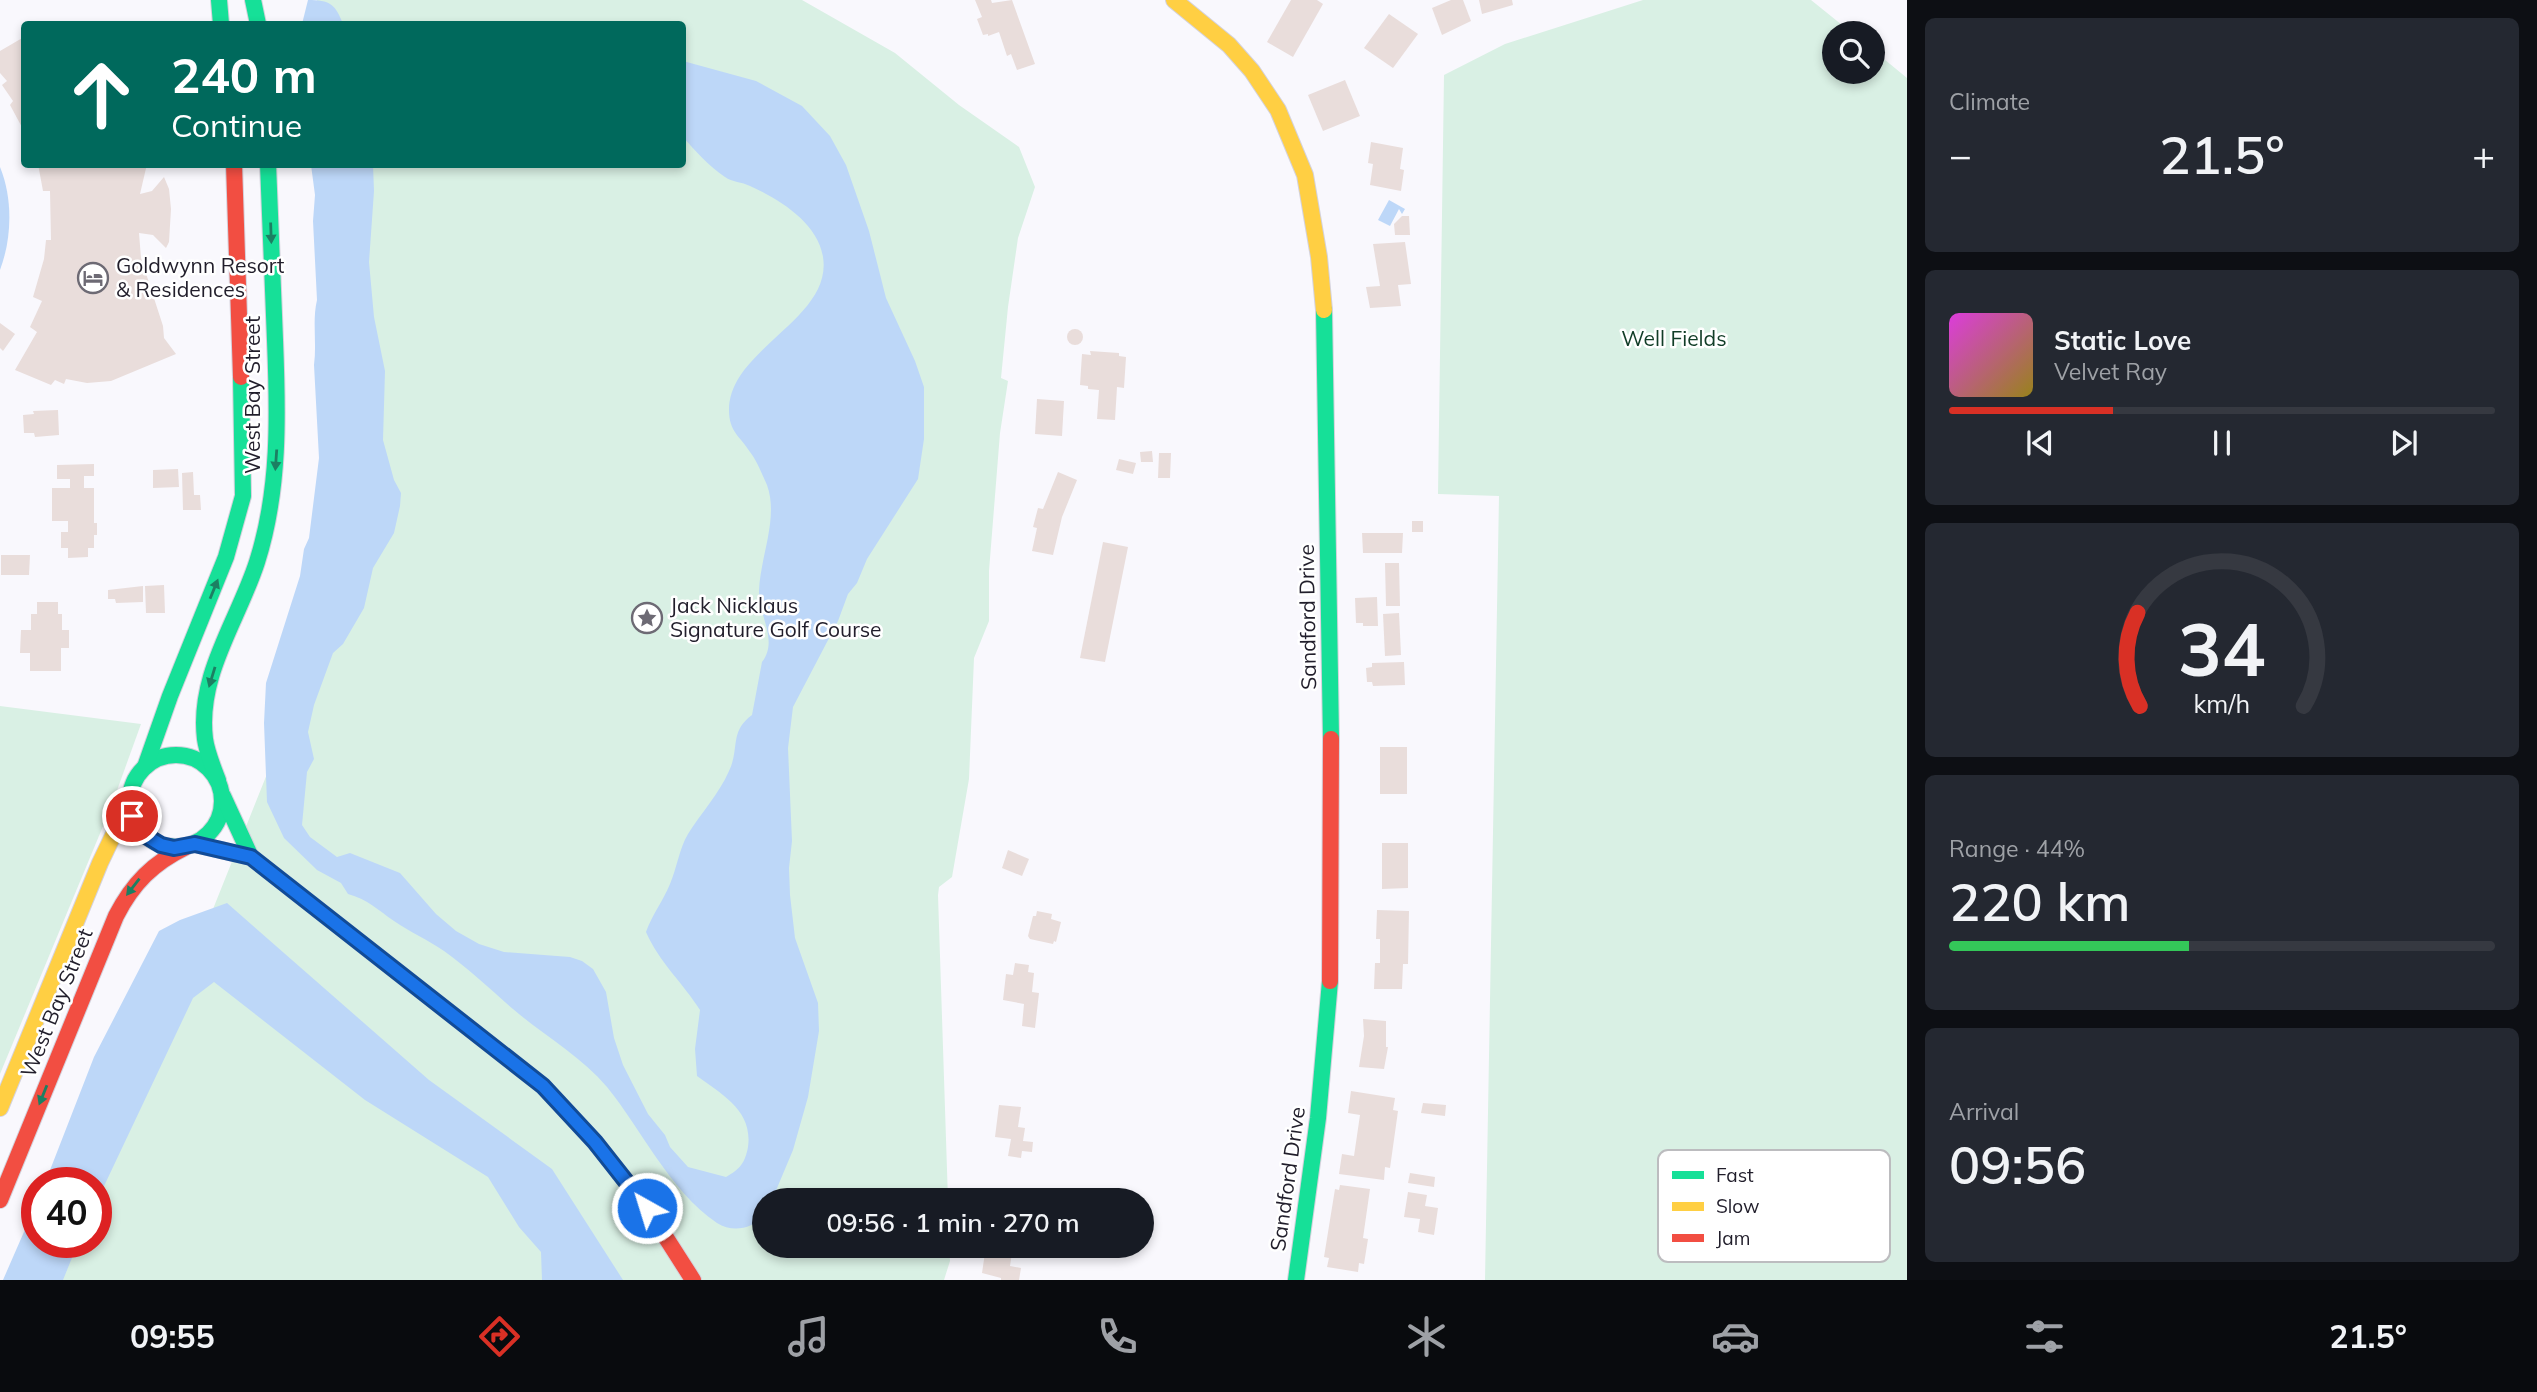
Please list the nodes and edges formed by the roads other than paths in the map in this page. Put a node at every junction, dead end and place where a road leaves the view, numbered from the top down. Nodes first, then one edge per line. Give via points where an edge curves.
1 (219, 0) edge
2 (253, 0) edge
3 (1174, 0) edge
4 (221, 21) edge
5 (257, 21) edge
6 (234, 168) edge
7 (268, 168) edge
8 (145, 767) junction
9 (218, 780) junction
10 (223, 796) junction
11 (130, 800) junction
12 (191, 845) junction
13 (251, 857) junction
14 (0, 1108) edge
15 (0, 1200) edge
16 (693, 1280) edge
17 (1296, 1280) edge

1 - 4 main road
2 - 5 main road
3 - 17 main road, Sandford Drive via 1229,45 1252,71 1287,129 1305,175 1323,298 1331,998
8 -> 6 main road, West Bay Street via 226,557 243,496
7 -> 9 main road, West Bay Street via 277,458 270,515 256,565 210,678 205,740
8 - 9 main road via 164,756 184,755 207,766
8 - 11 main road
9 - 10 main road
10 - 12 main road via 215,827
10 - 13 main road
11 - 12 main road via 132,816 143,834 174,848
11 - 14 main road, West Bay Street
12 - 13 main road
12 -> 15 main road, West Bay Street via 162,858 124,898
13 - 16 main road via 543,1086 647,1208

